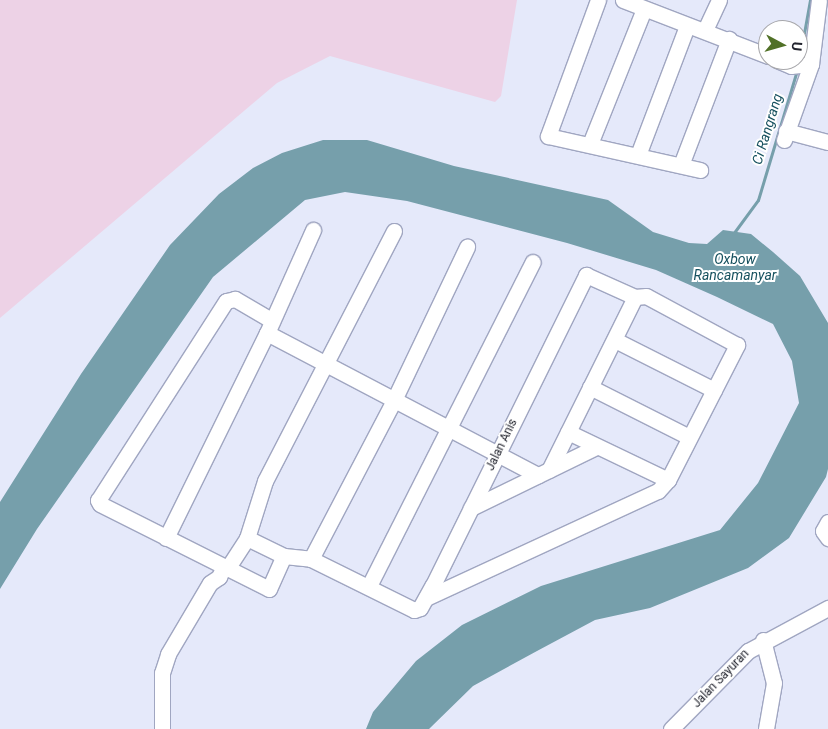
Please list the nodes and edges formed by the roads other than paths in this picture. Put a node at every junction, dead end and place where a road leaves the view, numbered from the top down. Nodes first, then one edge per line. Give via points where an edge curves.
1 (598, 0) edge
2 (623, 0) edge
3 (719, 0) edge
4 (819, 0) edge
5 (644, 8) junction
6 (686, 26) junction
7 (808, 29) edge
8 (705, 30) junction
9 (729, 39) junction
10 (758, 52) edge
11 (794, 70) edge
12 (828, 142) edge
13 (590, 144) junction
14 (638, 156) junction
15 (680, 165) junction
16 (700, 170) dead end
17 (313, 230) dead end
18 (394, 231) dead end
19 (467, 247) dead end
20 (533, 262) dead end
21 (635, 297) junction
22 (269, 326) junction
23 (615, 340) junction
24 (326, 364) junction
25 (590, 387) junction
26 (714, 390) junction
27 (394, 400) junction
28 (448, 428) junction
29 (568, 432) junction
30 (689, 437) junction
31 (596, 446) junction
32 (497, 454) junction
33 (543, 472) junction
34 (668, 480) junction
35 (471, 508) junction
36 (828, 522) edge
37 (166, 538) junction
38 (247, 538) junction
39 (828, 538) edge
40 (284, 556) junction
41 (311, 559) junction
42 (222, 567) junction
43 (369, 586) junction
44 (426, 598) junction
45 (828, 608) edge
46 (763, 640) junction
47 (162, 729) edge
48 (671, 729) edge
49 (766, 729) edge

1 - 13 street via 548,134
2 - 5 street
3 - 8 street
4 - 7 street
5 - 6 street
5 - 13 street
6 - 8 street
6 - 14 street
8 - 9 street
9 - 10 street
9 - 15 street
11 - 12 street via 785,136
13 - 14 street
14 - 15 street
15 - 16 street
17 - 22 street
18 - 24 street
19 - 27 street
20 - 28 street
21 - 23 street
21 - 26 street via 646,296 738,345
21 - 32 street, Jalan Anis via 586,275
22 - 24 street
22 - 37 street
22 - 37 street via 236,299 226,301 99,497 100,504
23 - 25 street
23 - 26 street
24 - 27 street
24 - 38 street via 265,480
25 - 29 street
25 - 30 street
26 - 30 street
27 - 28 street
27 - 41 street
28 - 32 street
28 - 43 street
29 - 31 street
29 - 33 street
30 - 34 street
31 - 33 street
31 - 34 street
32 - 33 street
32 - 35 street, Jalan Anis
33 - 35 street
34 - 44 street via 658,491
35 - 44 street, Jalan Anis
36 - 39 street via 823,531
37 - 42 street
38 - 40 street
38 - 42 street
40 - 41 street
40 - 42 street via 269,589
41 - 43 street
42 - 47 street via 219,577 210,583 168,654 162,673
43 - 44 street, Jalan Anis via 414,610 420,608
45 - 46 street, Jalan Sayuran
46 - 48 street, Jalan Sayuran via 748,651
46 - 49 street via 774,683

